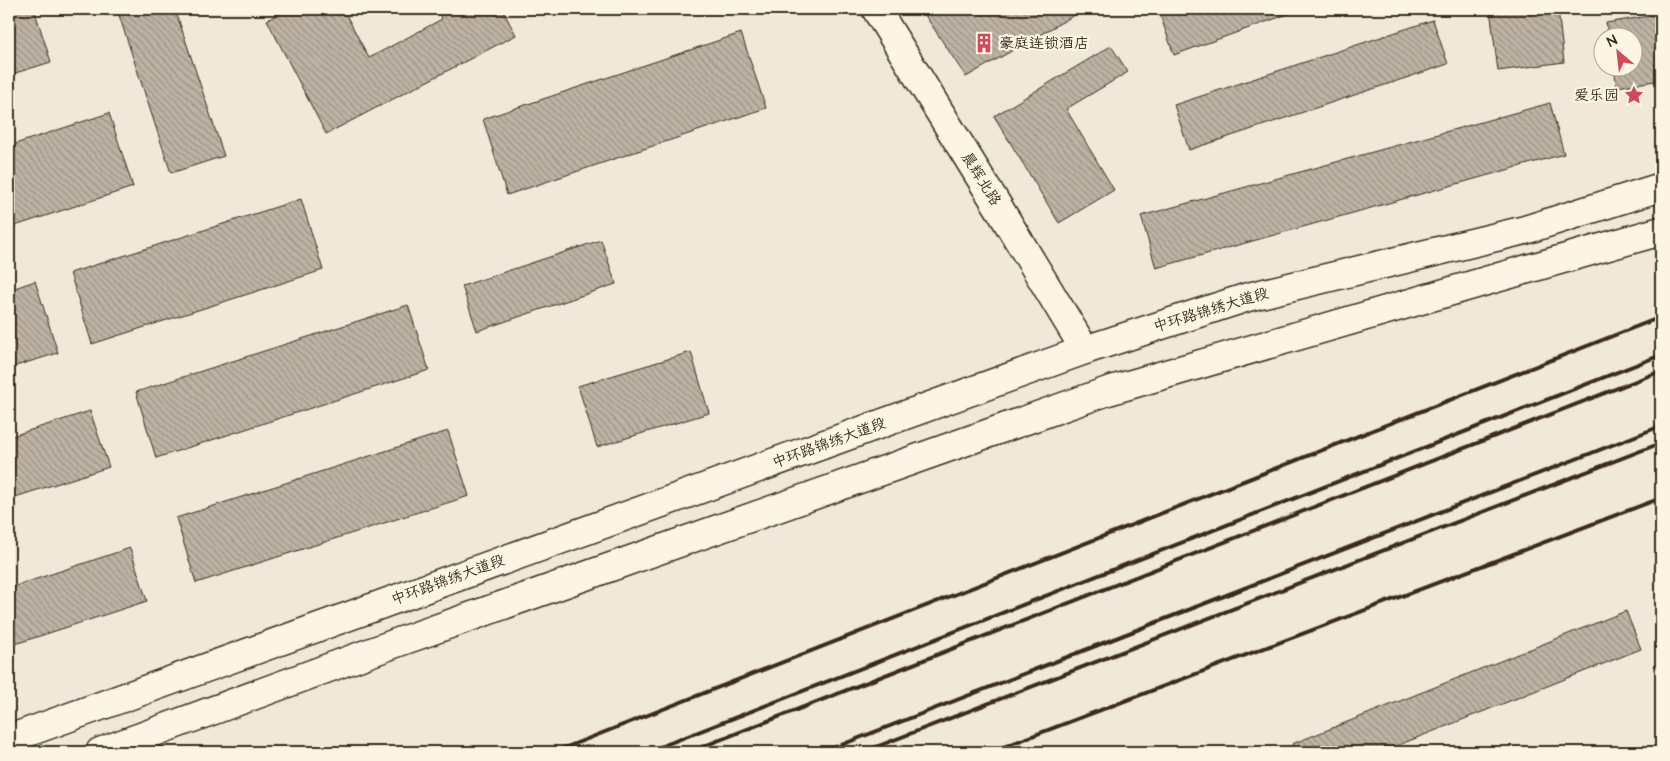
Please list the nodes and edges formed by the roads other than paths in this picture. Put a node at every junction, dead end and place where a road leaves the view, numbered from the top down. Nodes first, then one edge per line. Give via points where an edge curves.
1 (876, 9) edge
2 (1661, 187) edge
3 (1661, 231) edge
4 (1085, 350) junction
5 (9, 739) edge
6 (100, 752) edge

1 - 4 main road, 晨辉北路
2 - 4 main road, 中环路锦绣大道段 via 1525,230 1248,297
3 - 6 main road via 1108,391 396,643
4 - 5 main road, 中环路锦绣大道段

